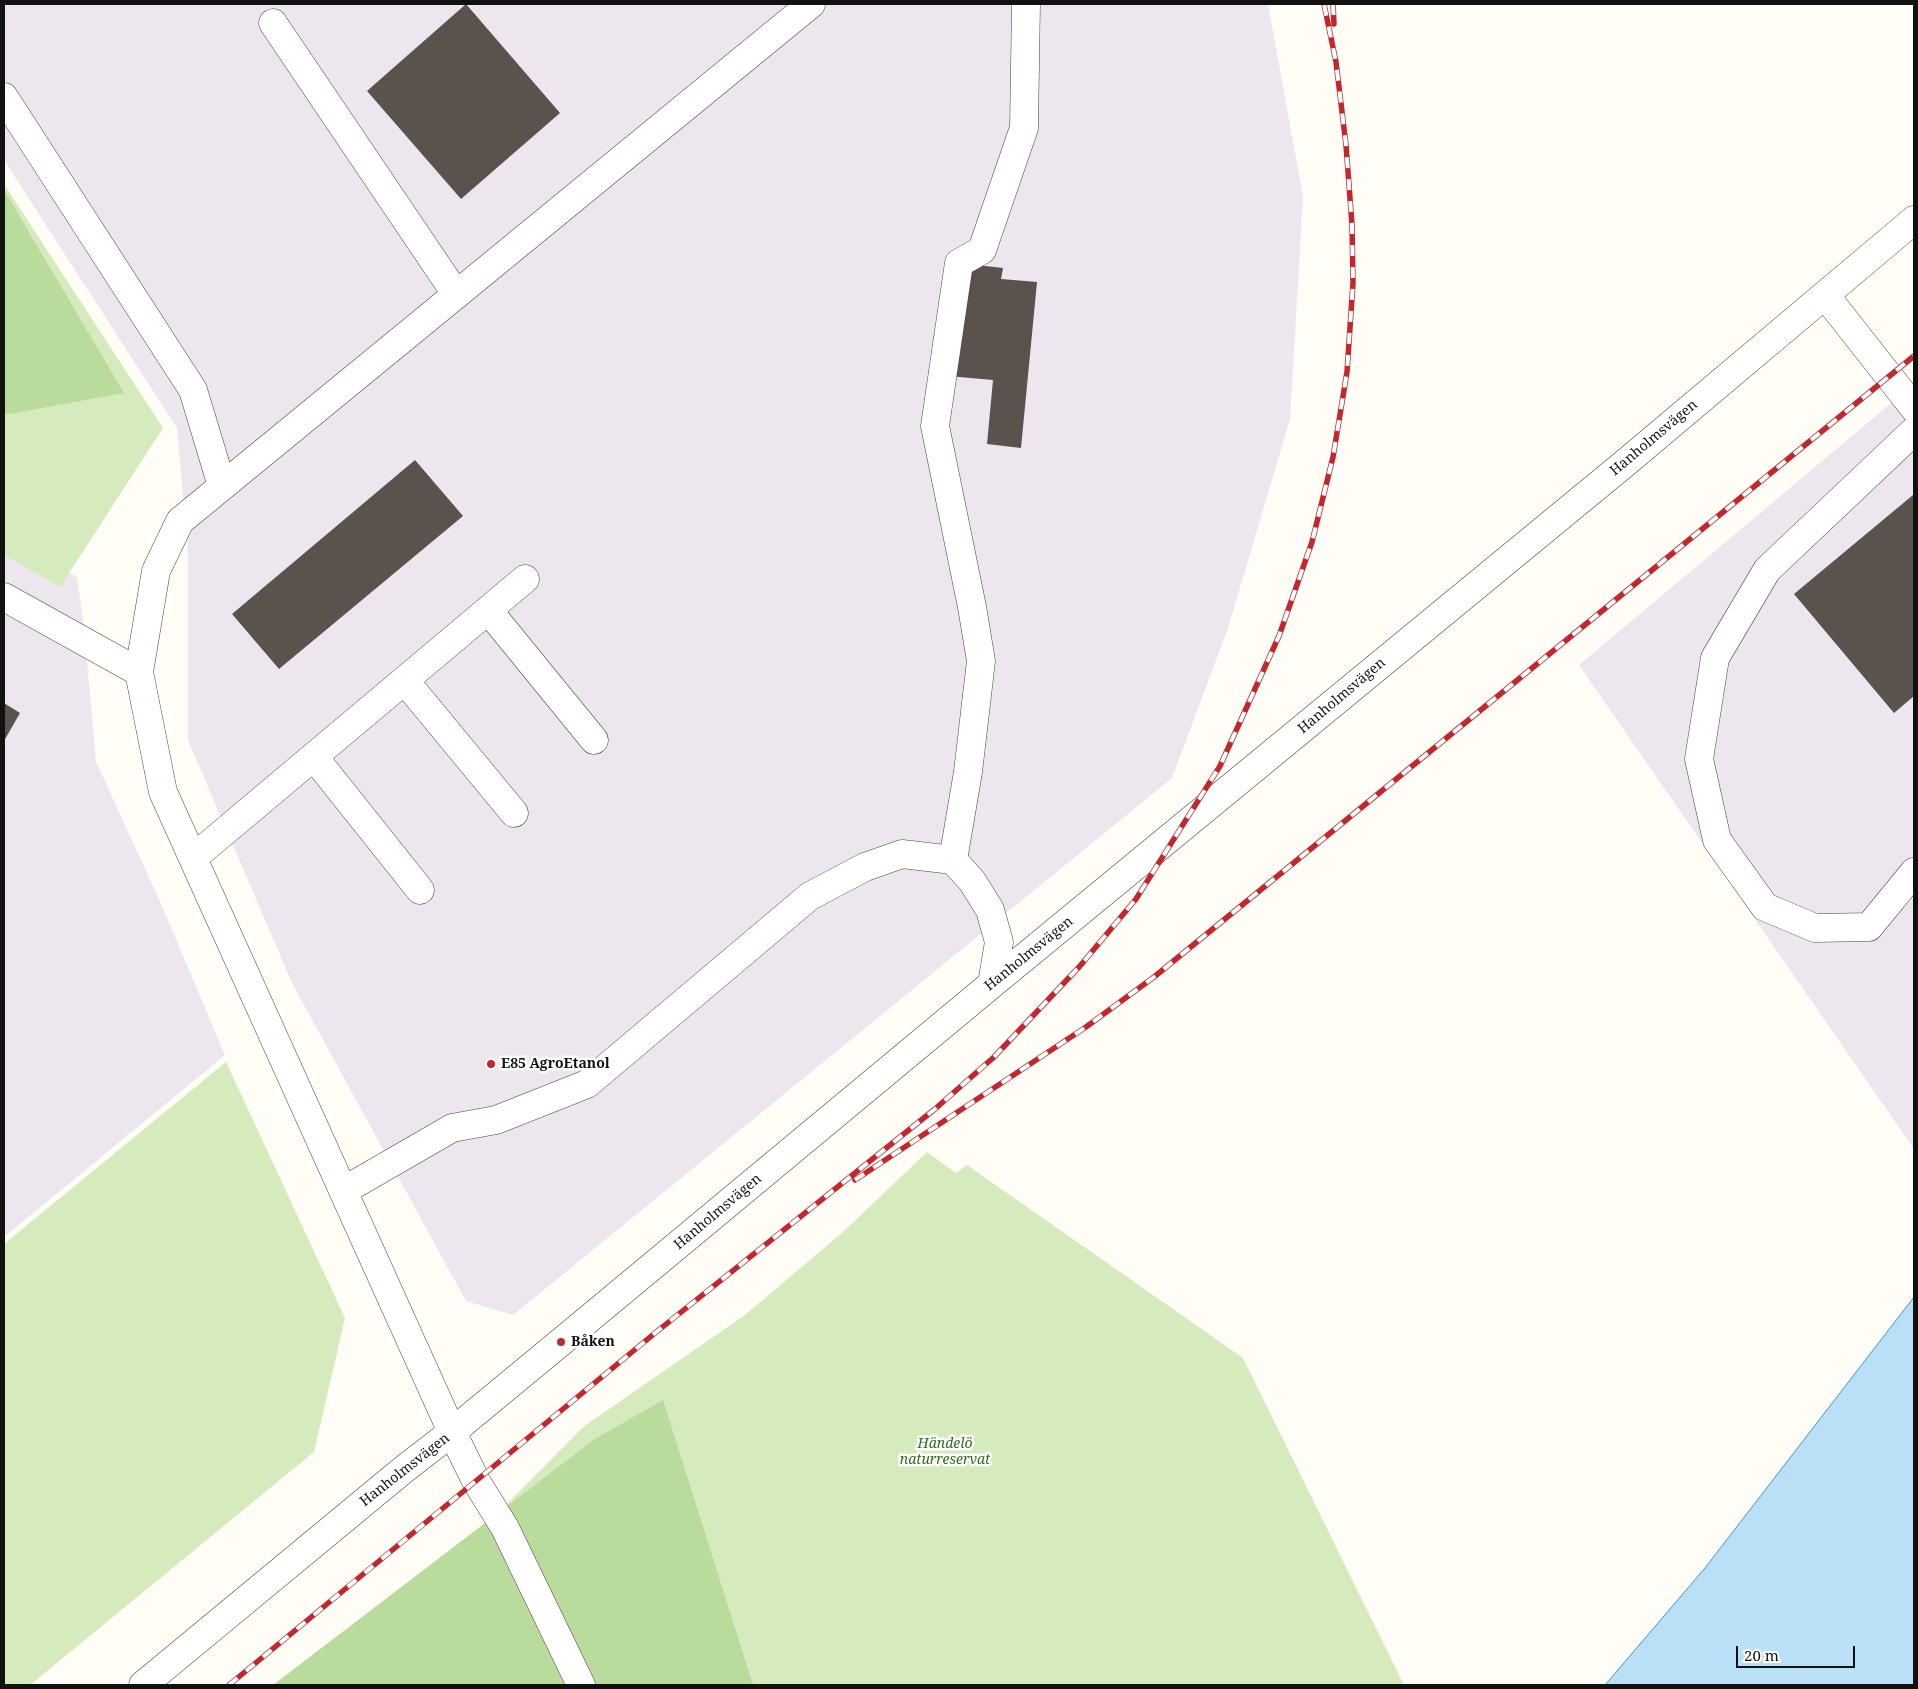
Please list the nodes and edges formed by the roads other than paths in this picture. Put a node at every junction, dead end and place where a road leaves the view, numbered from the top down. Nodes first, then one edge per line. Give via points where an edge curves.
1 (811, 4) edge
2 (1026, 4) edge
3 (273, 23) dead end
4 (4, 97) edge
5 (1914, 220) edge
6 (456, 294) junction
7 (1825, 295) junction
8 (1914, 408) edge
9 (1914, 431) edge
10 (222, 486) junction
11 (525, 579) dead end
12 (4, 597) edge
13 (488, 610) junction
14 (139, 672) junction
15 (405, 681) junction
16 (594, 740) dead end
17 (314, 757) junction
18 (514, 814) dead end
19 (193, 858) junction
20 (953, 860) junction
21 (1914, 872) edge
22 (420, 890) dead end
23 (992, 984) junction
24 (343, 1191) junction
25 (452, 1432) junction
26 (143, 1685) edge
27 (581, 1685) edge

1 - 6 street
2 - 20 street via 1024,128 982,250 959,263 934,426 981,661 968,772
3 - 6 street
4 - 10 street via 193,390
5 - 7 street, Hanholmsvägen
6 - 10 street
7 - 8 street
7 - 23 street, Hanholmsvägen
9 - 21 street via 1767,570 1715,658 1698,759 1717,840 1765,907 1815,928 1869,927
10 - 14 street via 180,521 156,570
11 - 13 street
12 - 14 street
13 - 15 street
13 - 16 street
14 - 19 street via 163,792
15 - 17 street
15 - 18 street
17 - 19 street
17 - 22 street
19 - 24 street
20 - 23 street via 972,881 990,910 999,942
20 - 24 street via 902,854 865,866 810,896 587,1084 496,1120 452,1128
23 - 25 street, Hanholmsvägen
24 - 25 street
25 - 26 street, Hanholmsvägen
25 - 27 street via 476,1481 505,1528

